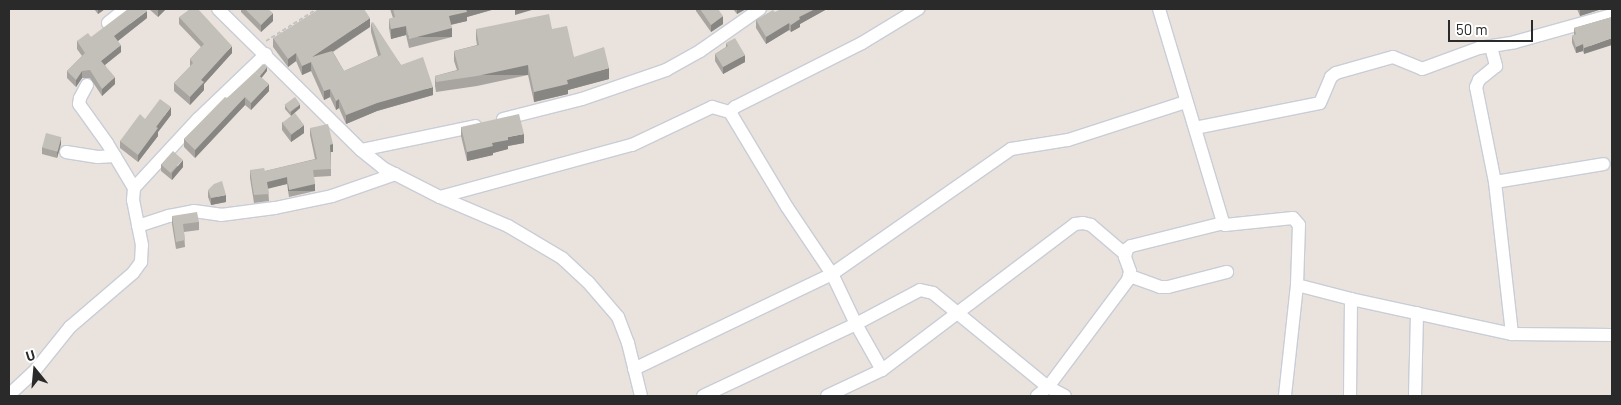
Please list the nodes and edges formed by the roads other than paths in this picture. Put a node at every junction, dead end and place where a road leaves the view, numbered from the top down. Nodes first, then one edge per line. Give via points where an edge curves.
1 (125, 9) edge
2 (760, 9) edge
3 (918, 9) edge
4 (1159, 9) edge
5 (226, 11) edge
6 (1612, 15) edge
7 (108, 23) edge
8 (1491, 46) junction
9 (262, 50) junction
10 (87, 85) dead end
11 (1186, 102) junction
12 (730, 112) junction
13 (1195, 128) junction
14 (361, 150) junction
15 (66, 152) dead end
16 (115, 156) junction
17 (1604, 164) dead end
18 (395, 174) junction
19 (1496, 182) junction
20 (134, 188) junction
21 (440, 197) junction
22 (1223, 223) junction
23 (138, 226) junction
24 (1125, 254) junction
25 (1227, 272) dead end
26 (832, 274) junction
27 (1130, 276) junction
28 (1297, 285) junction
29 (1351, 299) junction
30 (957, 312) junction
31 (1418, 313) junction
32 (856, 324) junction
33 (1512, 334) junction
34 (1612, 335) edge
35 (634, 370) junction
36 (882, 370) junction
37 (1048, 387) junction
38 (9, 395) edge
39 (640, 396) edge
40 (703, 396) edge
41 (827, 396) edge
42 (1037, 396) edge
43 (1065, 396) edge
44 (1286, 396) edge
45 (1350, 396) edge
46 (1415, 396) edge

1 - 7 street
2 - 14 street via 700,51 641,80 518,116
3 - 12 street via 862,43
4 - 11 street
5 - 9 street
6 - 8 street
8 - 13 street via 1422,69 1399,58 1336,73 1330,77 1320,103
8 - 19 street via 1496,66 1479,80 1476,87
9 - 14 street
9 - 20 street
10 - 16 street via 79,104
11 - 13 street
11 - 26 street via 1068,140 1011,149
12 - 21 street via 712,107 632,145
12 - 26 street
13 - 22 street
14 - 18 street
15 - 16 street
16 - 20 street
17 - 19 street
18 - 21 street
18 - 23 street via 332,196 284,206 221,215 194,211
19 - 33 street
20 - 23 street
21 - 35 street via 508,226 562,258 618,317
22 - 24 street via 1131,246
22 - 28 street via 1297,220
23 - 38 street via 141,262 133,273 70,327 33,373
24 - 27 street
24 - 30 street via 1091,226 1075,224
25 - 27 street via 1168,287
26 - 32 street
26 - 35 street
27 - 37 street
28 - 29 street
28 - 44 street
29 - 31 street
29 - 45 street
30 - 32 street via 933,294 920,290
30 - 36 street
30 - 37 street
31 - 33 street
31 - 46 street
32 - 36 street
32 - 40 street
33 - 34 street
35 - 39 street
36 - 41 street
37 - 42 street
37 - 43 street

